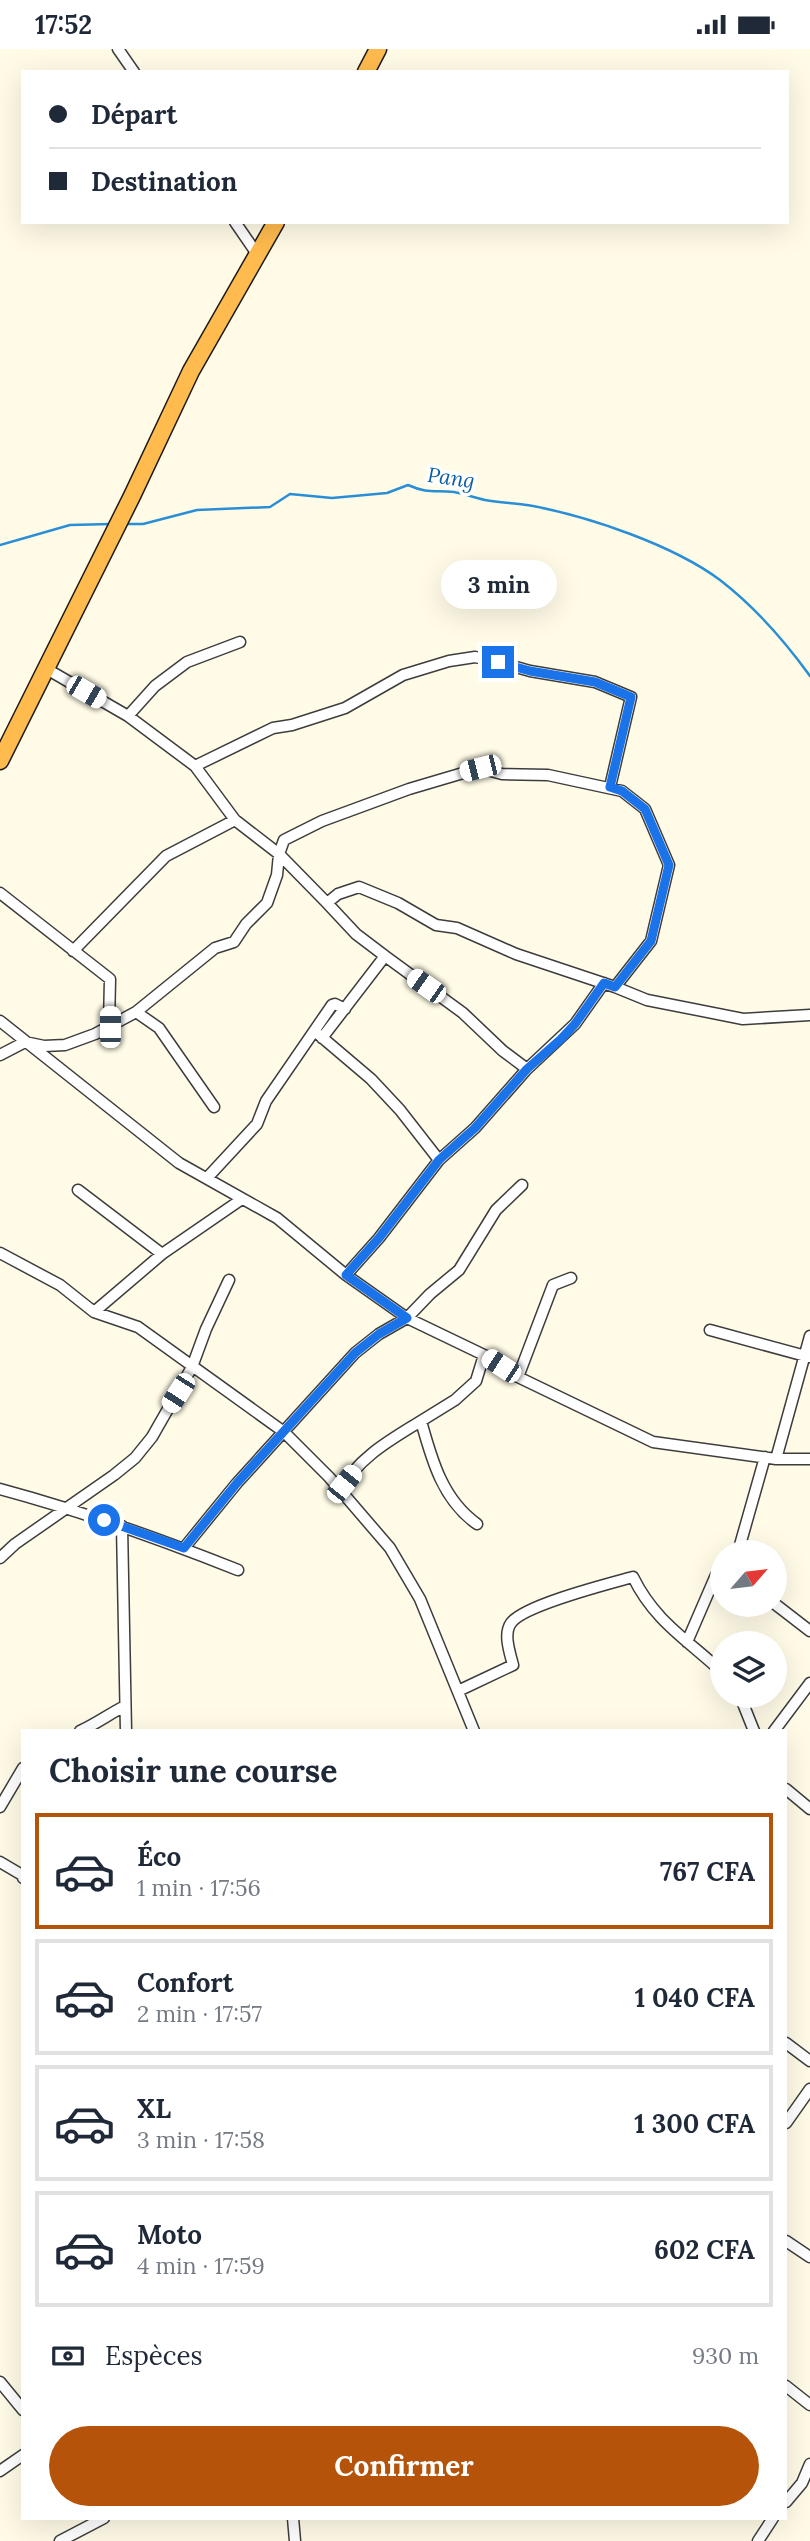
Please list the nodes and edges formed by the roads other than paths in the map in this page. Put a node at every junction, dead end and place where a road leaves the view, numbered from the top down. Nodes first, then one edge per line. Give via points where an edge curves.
1 (118, 49) edge
2 (378, 49) edge
3 (133, 70) edge
4 (367, 70) edge
5 (236, 224) edge
6 (275, 224) edge
7 (257, 254) junction
8 (240, 642) dead end
9 (45, 668) junction
10 (128, 716) junction
11 (0, 761) edge
12 (195, 767) junction
13 (610, 787) junction
14 (235, 820) junction
15 (279, 854) junction
16 (0, 893) edge
17 (327, 903) junction
18 (73, 951) junction
19 (385, 956) junction
20 (604, 983) junction
21 (615, 987) junction
22 (136, 1012) junction
23 (810, 1015) edge
24 (0, 1021) edge
25 (110, 1027) junction
26 (319, 1035) junction
27 (25, 1042) junction
28 (0, 1055) edge
29 (527, 1069) junction
30 (214, 1107) dead end
31 (439, 1160) junction
32 (207, 1178) junction
33 (522, 1185) dead end
34 (78, 1190) dead end
35 (242, 1199) junction
36 (0, 1254) edge
37 (162, 1254) junction
38 (346, 1275) junction
39 (571, 1278) dead end
40 (229, 1280) dead end
41 (94, 1312) junction
42 (407, 1318) junction
43 (710, 1330) dead end
44 (810, 1336) edge
45 (484, 1355) junction
46 (807, 1357) edge
47 (192, 1367) junction
48 (518, 1377) junction
49 (421, 1421) junction
50 (284, 1432) junction
51 (770, 1458) junction
52 (810, 1459) edge
53 (0, 1489) edge
54 (341, 1490) junction
55 (68, 1507) junction
56 (477, 1524) dead end
57 (122, 1526) junction
58 (741, 1540) edge
59 (184, 1548) junction
60 (0, 1558) edge
61 (238, 1570) dead end
62 (710, 1589) edge
63 (788, 1614) edge
64 (810, 1631) edge
65 (687, 1642) junction
66 (710, 1662) edge
67 (810, 1685) edge
68 (458, 1691) junction
69 (125, 1706) junction
70 (745, 1708) edge
71 (85, 1729) edge
72 (126, 1729) edge
73 (473, 1729) edge
74 (753, 1729) edge
75 (776, 1729) edge
76 (21, 1771) edge
77 (787, 1790) edge
78 (0, 1807) edge
79 (810, 1809) edge
80 (0, 1862) edge
81 (21, 1875) edge
82 (787, 2044) edge
83 (810, 2061) edge
84 (810, 2089) edge
85 (787, 2122) edge
86 (787, 2242) edge
87 (810, 2257) edge
88 (0, 2382) edge
89 (787, 2387) edge
90 (810, 2405) edge
91 (21, 2408) edge
92 (21, 2456) edge
93 (810, 2464) edge
94 (0, 2471) edge
95 (787, 2501) edge
96 (100, 2520) edge
97 (293, 2520) edge
98 (771, 2520) edge
99 (60, 2541) edge
100 (295, 2541) edge
101 (758, 2541) edge

1 - 3 street
2 - 4 highway
5 - 7 street
6 - 7 highway
7 - 9 highway via 191,371
8 - 10 street via 187,661 155,686
9 - 10 street
9 - 11 highway
10 - 12 street
12 - 13 street via 273,728 345,708 404,675 475,657 595,682 631,697
12 - 14 street
13 - 15 street via 480,768 322,821 284,840
13 - 21 street via 645,809 669,865 651,941
14 - 15 street
14 - 18 street via 166,856
15 - 17 street
15 - 22 street via 267,903 234,942 215,948
16 - 18 street
17 - 19 street
17 - 20 street via 359,887 436,925 457,928 516,954
18 - 25 street via 110,979
19 - 26 street via 345,1009 332,1005
19 - 29 street via 463,1013
20 - 21 street
20 - 29 street via 575,1024
21 - 23 street via 647,1000 743,1019
22 - 25 street
22 - 30 street via 159,1028
24 - 27 street
25 - 27 street via 65,1045
26 - 31 street via 371,1079
26 - 32 street via 266,1101 257,1124
27 - 28 street
27 - 32 street via 179,1163
29 - 31 street via 475,1128
31 - 38 street
32 - 35 street
33 - 42 street via 496,1210 459,1270
34 - 37 street
35 - 37 street
35 - 38 street via 277,1218
36 - 41 street via 60,1285
37 - 41 street
38 - 42 street
39 - 48 street via 553,1285
40 - 47 street
41 - 47 street via 138,1327
42 - 45 street
42 - 50 street via 355,1353
43 - 46 street
44 - 46 street
45 - 48 street
45 - 49 street via 476,1381
46 - 51 street
47 - 50 street
47 - 55 street via 135,1458
48 - 51 street via 653,1442
49 - 54 street via 362,1462
49 - 56 street via 447,1494
50 - 54 street
50 - 59 street
51 - 52 street
51 - 58 street
53 - 55 street
54 - 68 street via 390,1548 420,1599
55 - 57 street
55 - 60 street
57 - 59 street
57 - 69 street
59 - 61 street
62 - 65 street
63 - 64 street
65 - 66 street
65 - 68 street via 644,1599 632,1577 532,1609 511,1622 507,1636 513,1665
67 - 75 street
68 - 73 street
69 - 71 street
69 - 72 street
70 - 74 street
76 - 78 street
77 - 79 street
80 - 81 street
82 - 83 street
84 - 85 street
86 - 87 street
88 - 91 street
89 - 90 street
92 - 94 street
93 - 95 street
96 - 99 street
97 - 100 street
98 - 101 street

